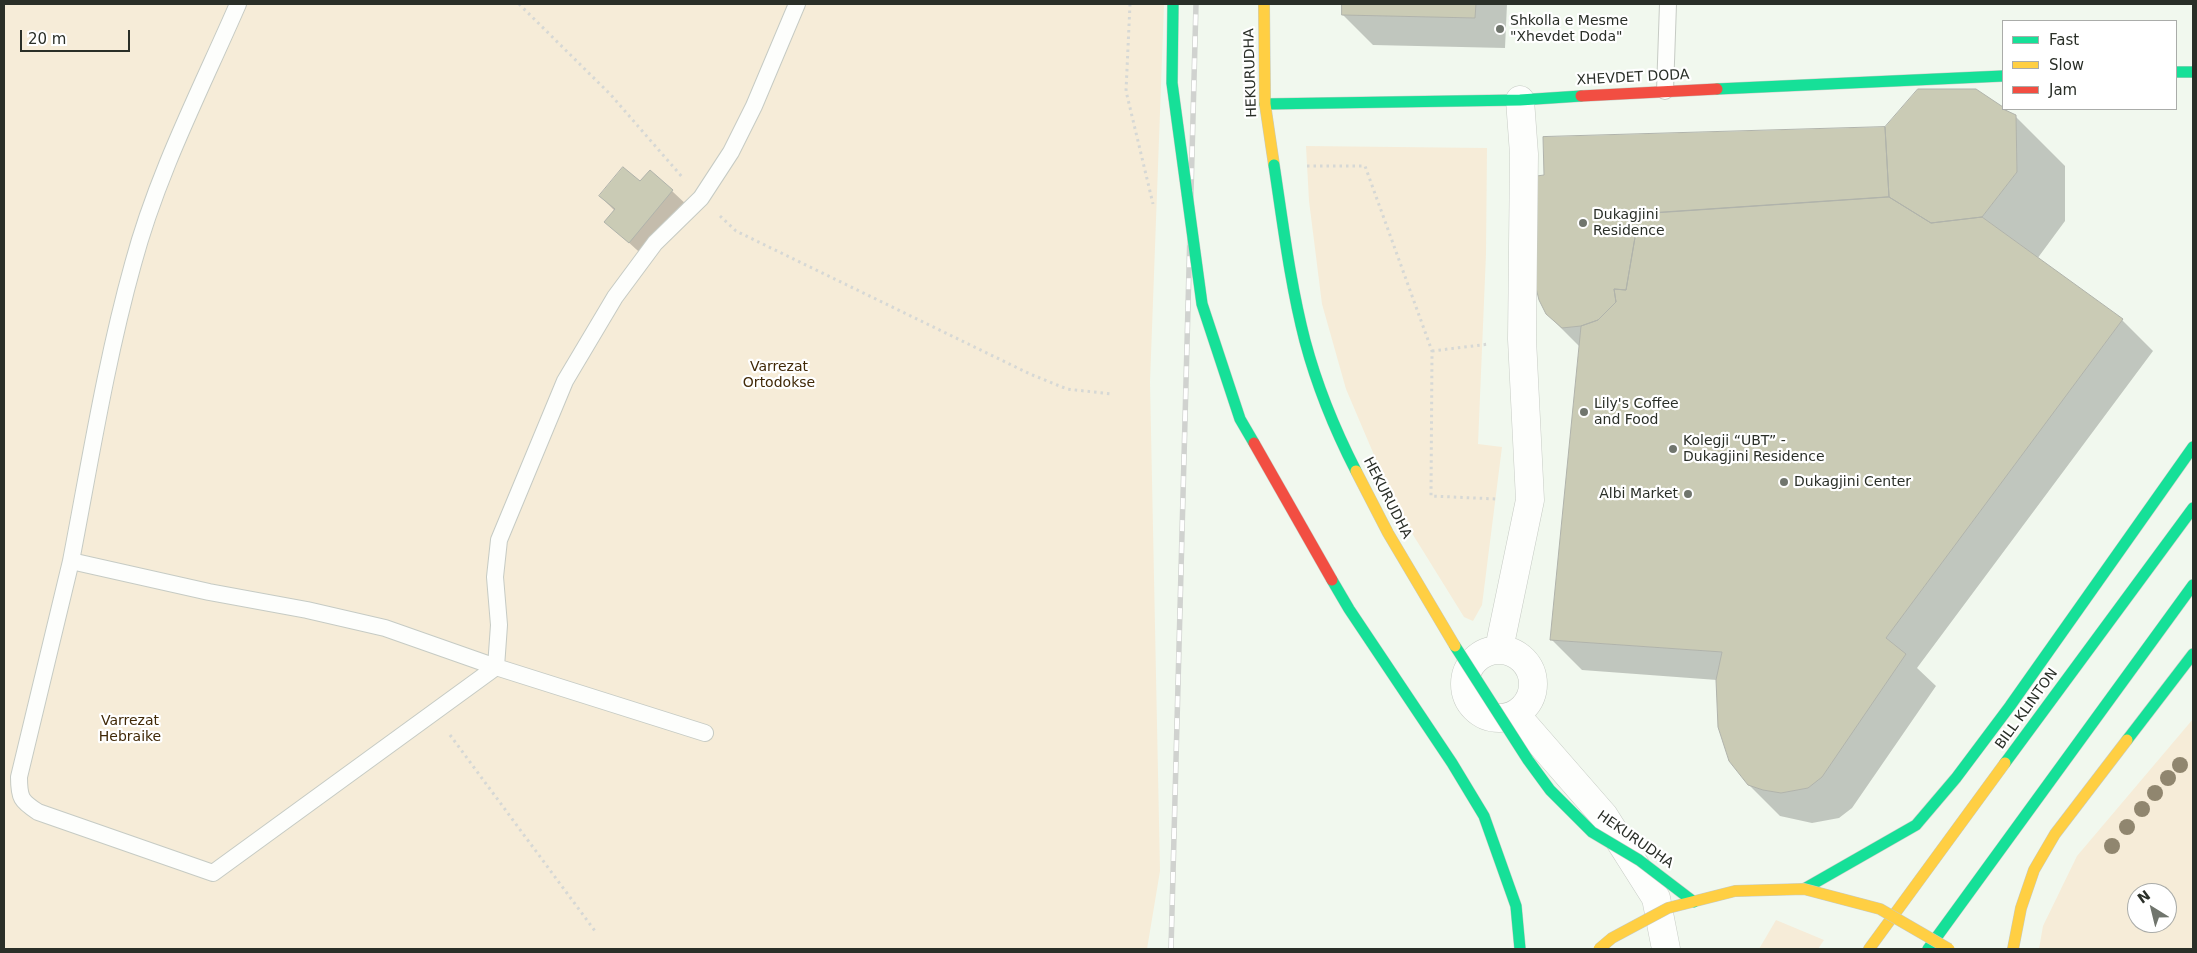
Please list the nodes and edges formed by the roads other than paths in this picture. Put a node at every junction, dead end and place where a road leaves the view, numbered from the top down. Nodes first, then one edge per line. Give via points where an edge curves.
1 (238, 4) edge
2 (797, 4) edge
3 (1173, 4) edge
4 (1264, 4) edge
5 (1668, 4) edge
6 (2177, 72) edge
7 (2193, 72) edge
8 (2002, 76) edge
9 (1665, 91) junction
10 (1520, 100) junction
11 (1264, 104) junction
12 (2193, 447) edge
13 (2193, 508) edge
14 (71, 561) junction
15 (2193, 585) edge
16 (1499, 649) junction
17 (2193, 654) edge
18 (496, 667) junction
19 (1516, 715) junction
20 (705, 733) dead end
21 (1804, 889) junction
22 (1694, 902) junction
23 (1520, 949) edge
24 (1599, 949) edge
25 (1666, 949) edge
26 (1870, 949) edge
27 (1928, 949) edge
28 (1949, 949) edge
29 (2013, 949) edge

1 - 14 lane via 161,181 133,263 108,367
2 - 18 lane via 731,152 700,198 655,243 615,297 565,381 499,540 495,577 499,625
3 - 23 main road, bridge via 1172,83 1202,304 1240,419 1349,609 1484,816 1516,906
4 - 11 main road, HEKURUDHA
5 - 9 lane
6 - 7 main road
8 - 9 main road, XHEVDET DODA
9 - 10 main road, XHEVDET DODA
10 - 11 main road, XHEVDET DODA
10 - 16 street via 1524,154 1522,339 1530,500
11 - 22 main road, HEKURUDHA, bridge via 1305,342 1334,424 1364,490 1406,567 1550,790 1592,832 1639,860
12 - 21 main road via 2010,706 1916,825
13 - 26 main road, BILL KLINTON
14 - 18 lane via 385,628
14 - 18 lane via 19,777 19,794 24,803 38,812 213,872
15 - 27 main road
16 - 19 street via 1521,656 1533,675 1531,698
16 - 19 street via 1478,657 1470,665 1466,693 1474,708 1483,715 1494,718
17 - 29 main road via 2051,841 2034,870 2021,908
18 - 20 lane
19 - 25 street via 1604,816 1656,898
21 - 22 main road, bridge via 1735,891
21 - 28 main road, bridge via 1880,909
22 - 24 main road, bridge via 1668,908 1612,938

